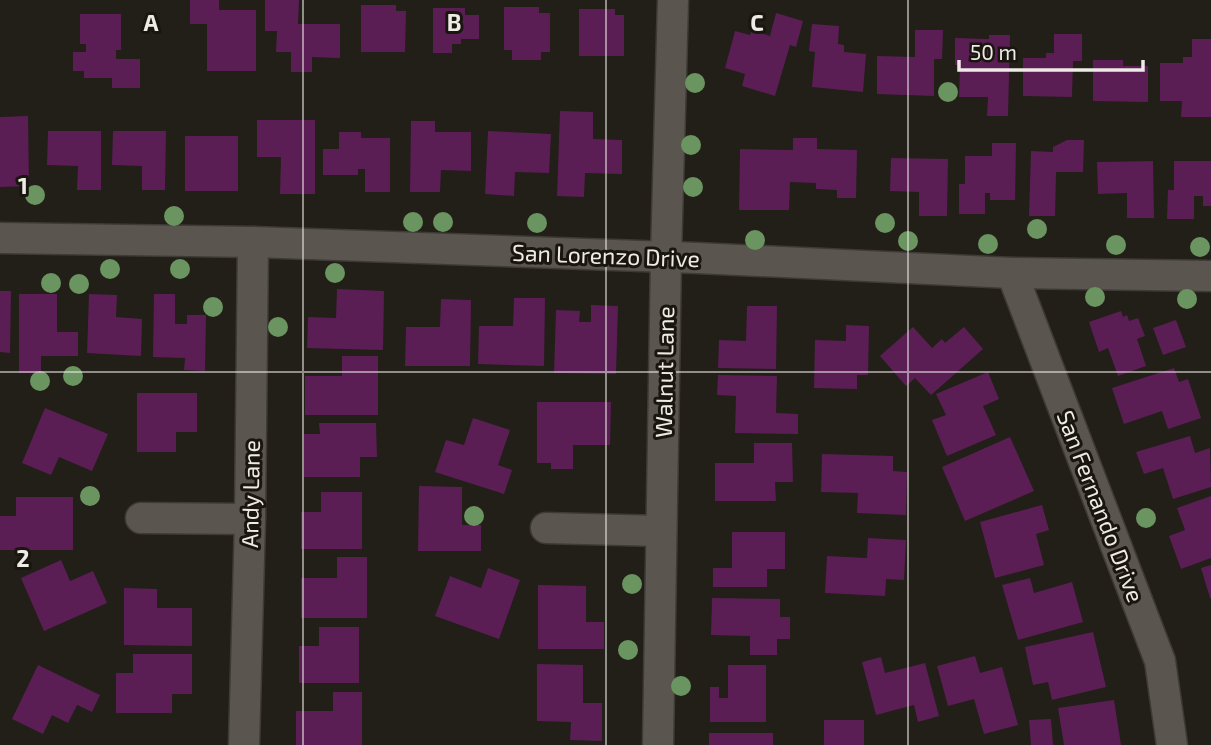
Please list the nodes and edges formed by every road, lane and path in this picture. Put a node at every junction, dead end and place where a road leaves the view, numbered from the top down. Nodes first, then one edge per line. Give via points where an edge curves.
1 (673, 0) edge
2 (0, 238) edge
3 (253, 243) junction
4 (666, 257) junction
5 (1013, 273) junction
6 (1211, 276) edge
7 (141, 518) dead end
8 (250, 519) junction
9 (546, 528) dead end
10 (661, 531) junction
11 (244, 745) edge
12 (658, 745) edge
13 (1172, 745) edge

1 - 4 street, Walnut Lane
2 - 3 street, San Lorenzo Drive
3 - 4 street, San Lorenzo Drive
3 - 8 street, Andy Lane
4 - 5 street, San Lorenzo Drive
4 - 10 street, Walnut Lane
5 - 6 street, San Lorenzo Drive
5 - 13 street, San Fernando Drive via 1160,661
7 - 8 street
8 - 11 street, Andy Lane
9 - 10 street
10 - 12 street, Walnut Lane

